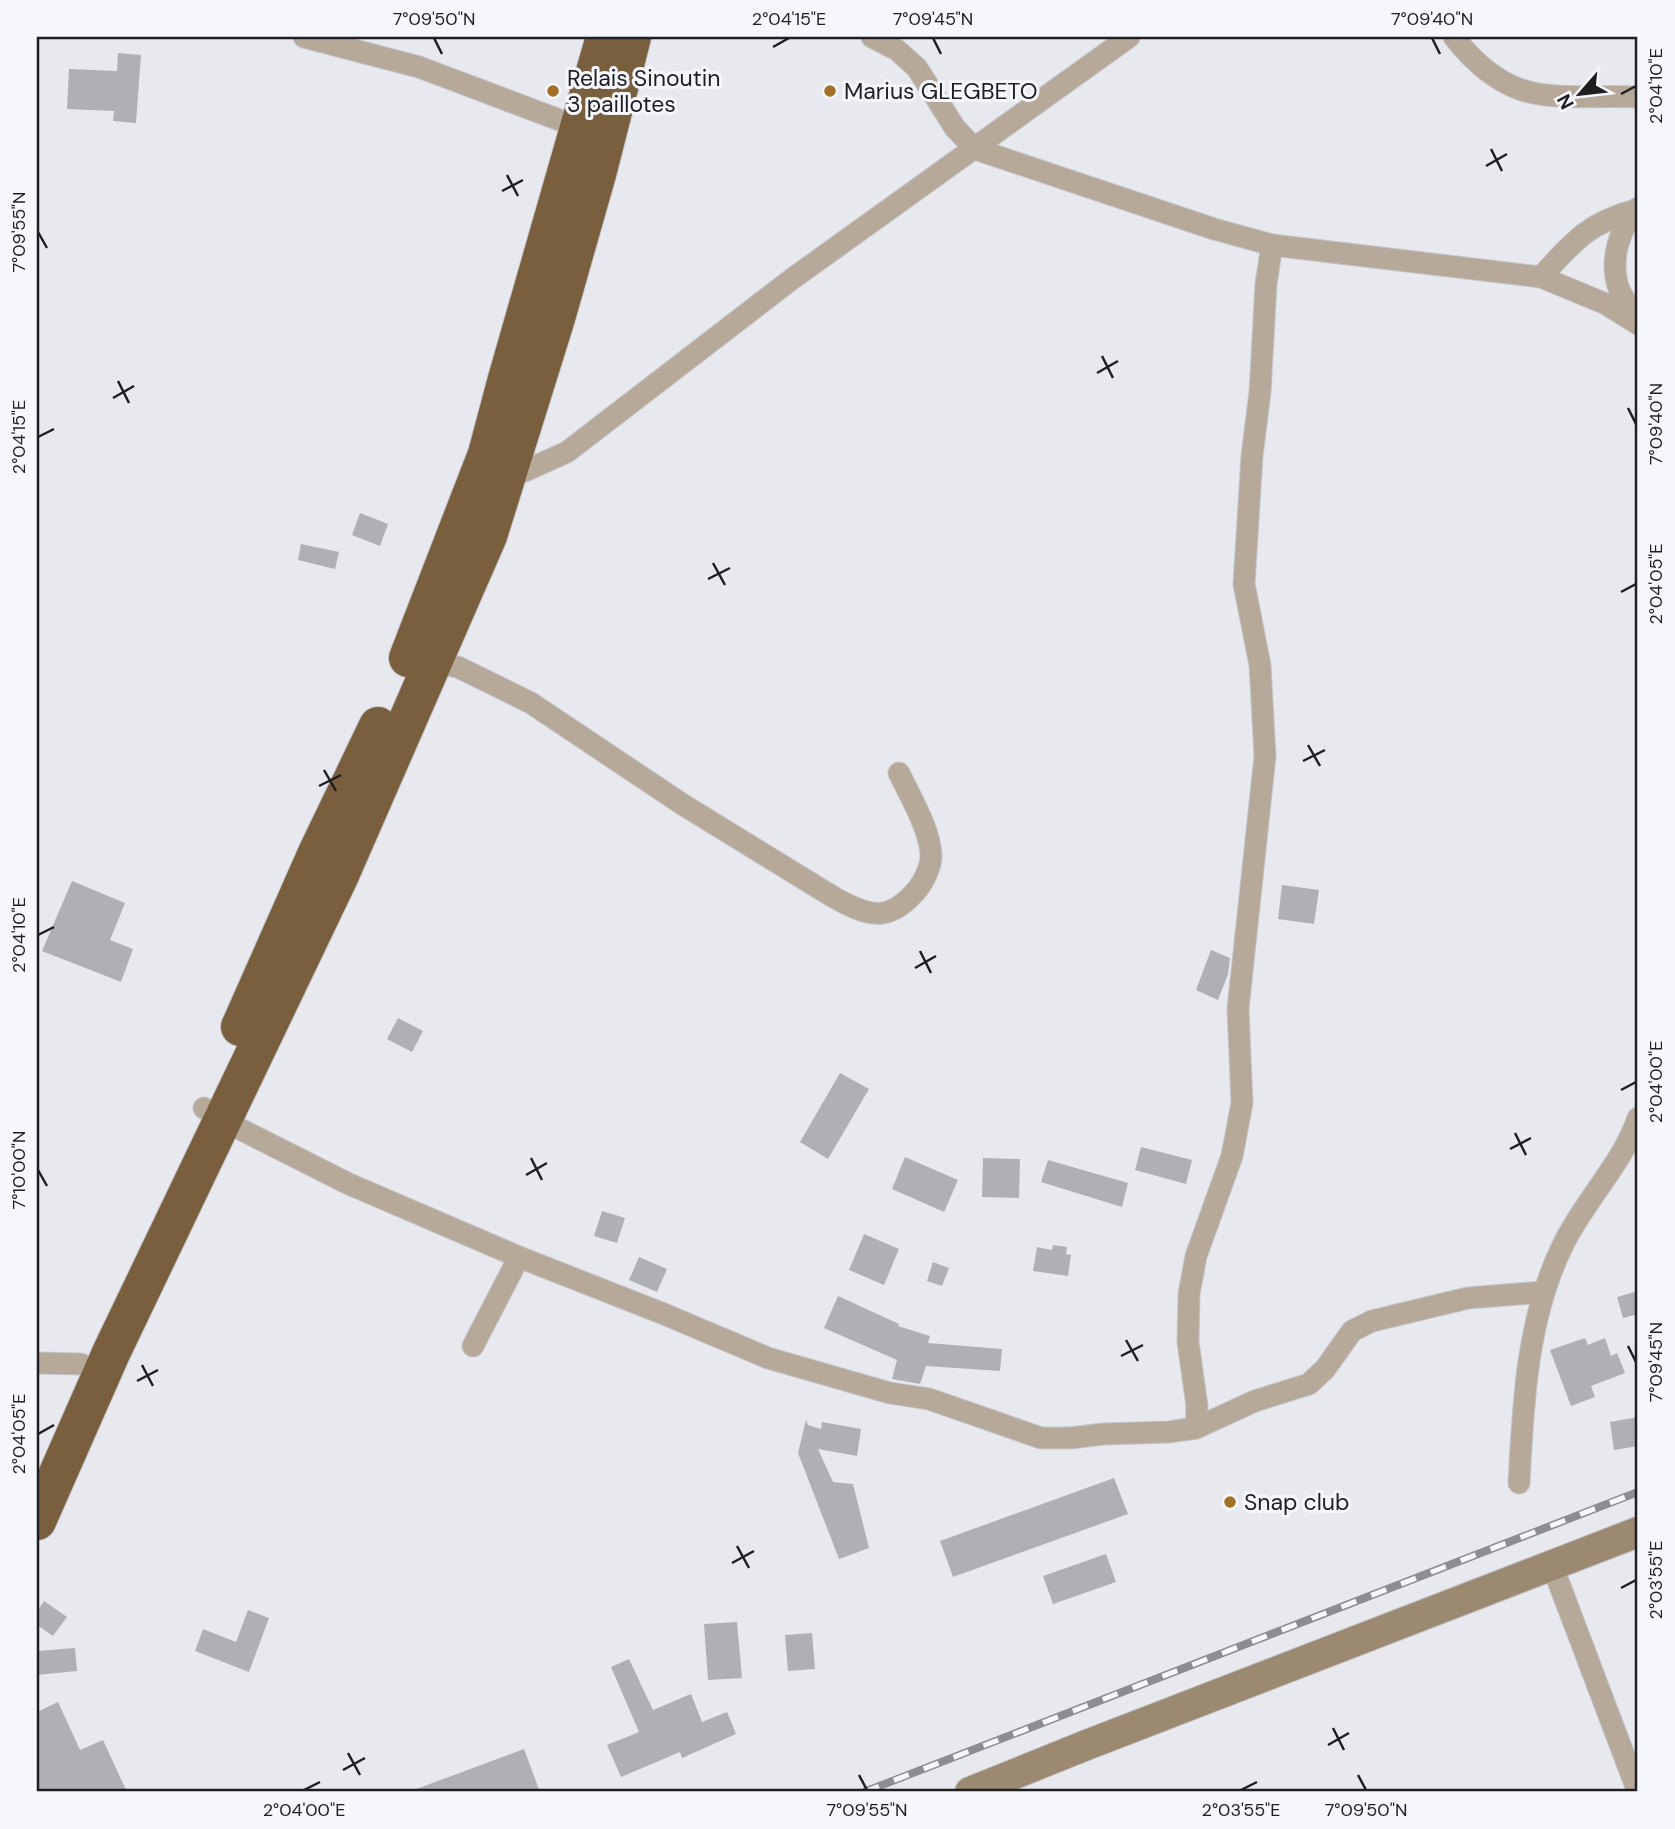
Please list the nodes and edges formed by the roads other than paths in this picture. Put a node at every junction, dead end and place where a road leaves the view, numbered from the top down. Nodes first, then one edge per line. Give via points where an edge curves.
1 (304, 37) edge
2 (606, 37) edge
3 (632, 37) edge
4 (872, 37) edge
5 (1129, 37) edge
6 (1454, 37) edge
7 (1638, 97) edge
8 (578, 127) junction
9 (975, 149) junction
10 (1637, 209) edge
11 (1272, 245) junction
12 (1541, 277) junction
13 (1638, 323) edge
14 (495, 473) junction
15 (433, 663) junction
16 (899, 773) dead end
17 (214, 1114) junction
18 (1638, 1118) edge
19 (519, 1257) junction
20 (1543, 1292) junction
21 (473, 1346) dead end
22 (37, 1363) edge
23 (80, 1364) junction
24 (1196, 1428) junction
25 (37, 1456) edge
26 (1519, 1483) dead end
27 (37, 1521) edge
28 (1638, 1532) edge
29 (1552, 1565) junction
30 (970, 1792) edge
31 (1638, 1792) edge

1 - 8 street via 419,67
2 - 8 highway
3 - 14 highway via 571,266
4 - 9 street via 917,68 955,128
5 - 9 street
6 - 7 street via 1486,72 1511,88 1542,95
8 - 14 highway
9 - 11 street
9 - 14 street via 792,279 567,452 525,471
10 - 12 street via 1594,226
10 - 13 street via 1626,221 1617,245 1616,268 1619,288
11 - 12 street
11 - 24 street via 1244,584 1259,665 1265,756 1238,1009 1242,1103 1232,1156 1196,1256 1189,1294 1188,1342
12 - 13 street
14 - 15 highway via 488,536
14 - 17 highway via 317,853
15 - 16 street via 458,667 531,703 682,804 856,909 874,914 903,906 920,887 931,860 923,824
15 - 17 highway via 340,875
17 - 19 street via 349,1184
17 - 23 highway
17 - 27 highway
18 - 20 street via 1616,1162 1562,1245
19 - 21 street
19 - 24 street via 768,1358 890,1393 929,1399 1041,1438
20 - 24 street via 1468,1298 1372,1321 1352,1331 1309,1384 1255,1401
20 - 26 street via 1524,1392
22 - 23 street
23 - 25 highway
28 - 29 street
29 - 30 street
29 - 31 street

